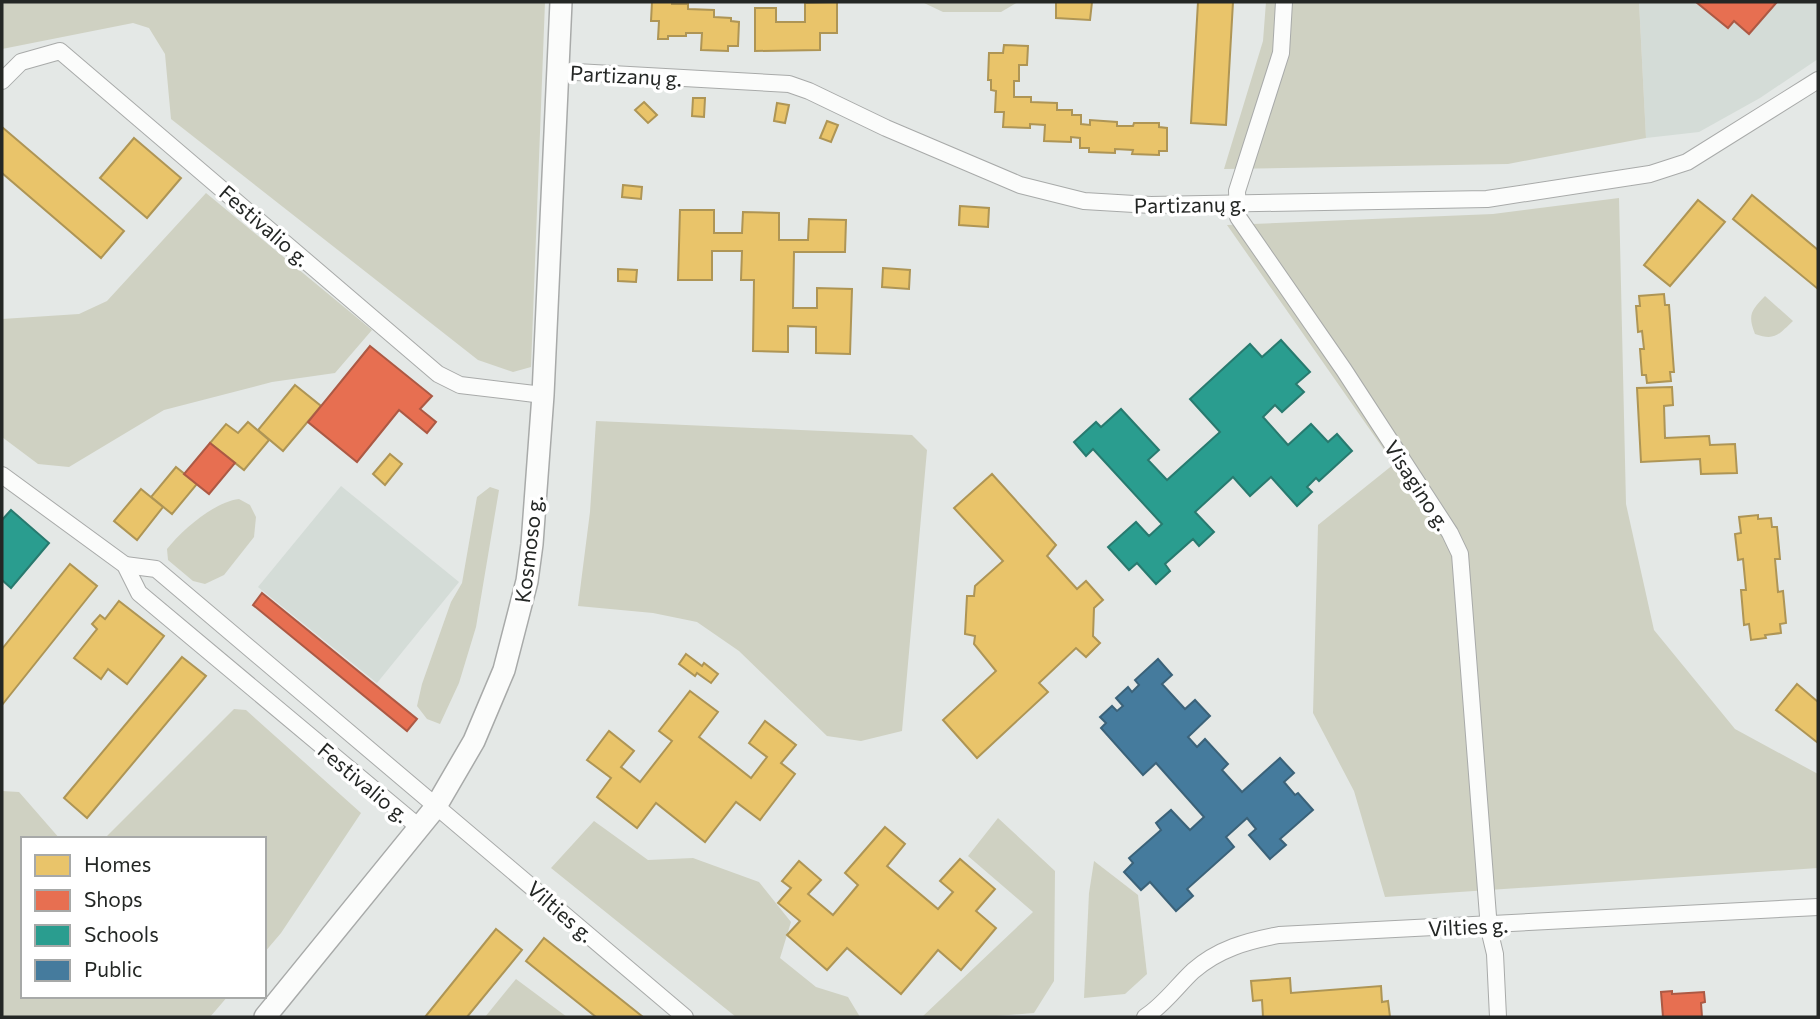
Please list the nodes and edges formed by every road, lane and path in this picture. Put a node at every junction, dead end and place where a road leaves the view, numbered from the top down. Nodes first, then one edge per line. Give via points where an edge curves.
1 (561, 2) edge
2 (1284, 2) edge
3 (558, 71) junction
4 (1818, 79) edge
5 (2, 81) edge
6 (1236, 204) junction
7 (543, 395) junction
8 (2, 474) edge
9 (125, 565) junction
10 (435, 808) junction
11 (420, 828) junction
12 (1818, 907) edge
13 (1488, 925) junction
14 (265, 1017) edge
15 (685, 1017) edge
16 (1145, 1017) edge
17 (1498, 1017) edge

1 - 3 main road, Kosmoso g.
2 - 6 street via 1280,53
3 - 6 street, Partizanų g. via 789,84 989,172 1051,194 1116,205
3 - 7 main road, Kosmoso g.
4 - 6 street, Partizanų g. via 1687,162 1650,174 1487,199
5 - 7 street, Festivalio g. via 21,62 60,51 438,374 460,385
6 - 13 street, Visagino g. via 1238,217 1344,370 1460,554
7 - 10 main road, Kosmoso g. via 532,544 519,614 493,701
8 - 9 street, Festivalio g.
9 - 10 street, Festivalio g. via 156,569
9 - 11 street, Festivalio g. via 139,593
10 - 11 main road, Kosmoso g.
10 - 15 street, Vilties g.
11 - 14 main road, Kosmoso g.
12 - 13 street, Vilties g.
13 - 16 street, Vilties g. via 1279,935 1244,942 1216,954
13 - 17 street, Visagino g. via 1495,954

